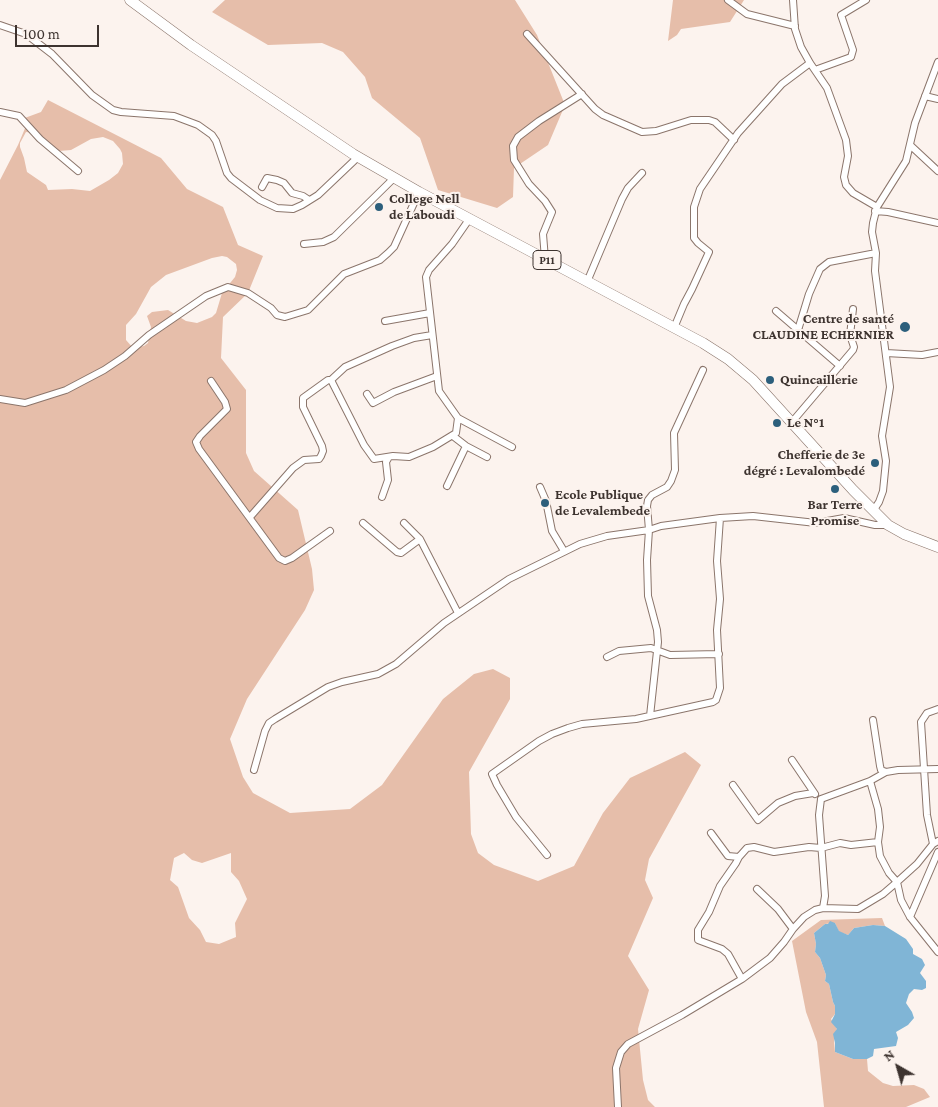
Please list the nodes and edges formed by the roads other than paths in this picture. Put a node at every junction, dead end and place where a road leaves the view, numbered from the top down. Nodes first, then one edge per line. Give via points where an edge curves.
1 (130, 0) edge
2 (728, 0) edge
3 (793, 0) edge
4 (866, 0) edge
5 (0, 25) edge
6 (795, 26) junction
7 (527, 34) dead end
8 (938, 62) edge
9 (810, 63) junction
10 (815, 70) junction
11 (582, 94) junction
12 (925, 96) junction
13 (938, 99) edge
14 (0, 112) edge
15 (734, 140) junction
16 (910, 145) junction
17 (358, 157) junction
18 (78, 171) dead end
19 (938, 171) edge
20 (642, 173) dead end
21 (394, 178) junction
22 (262, 187) dead end
23 (419, 192) junction
24 (309, 200) junction
25 (876, 209) junction
26 (470, 218) junction
27 (938, 223) edge
28 (304, 244) dead end
29 (876, 253) junction
30 (545, 259) junction
31 (587, 282) junction
32 (853, 309) dead end
33 (776, 311) dead end
34 (430, 313) junction
35 (385, 321) dead end
36 (674, 328) junction
37 (798, 330) junction
38 (432, 335) junction
39 (938, 352) edge
40 (886, 354) junction
41 (840, 366) junction
42 (703, 370) dead end
43 (437, 376) junction
44 (331, 380) junction
45 (211, 381) dead end
46 (367, 394) dead end
47 (0, 399) edge
48 (458, 418) junction
49 (792, 422) junction
50 (454, 436) junction
51 (466, 446) junction
52 (512, 447) dead end
53 (389, 457) junction
54 (487, 457) dead end
55 (447, 486) dead end
56 (540, 487) dead end
57 (382, 497) dead end
58 (873, 511) junction
59 (250, 517) junction
60 (720, 518) junction
61 (363, 523) dead end
62 (404, 523) dead end
63 (888, 525) junction
64 (649, 530) junction
65 (330, 531) dead end
66 (420, 539) junction
67 (938, 547) edge
68 (564, 551) junction
69 (458, 613) junction
70 (658, 650) junction
71 (719, 654) junction
72 (607, 656) dead end
73 (938, 709) edge
74 (650, 716) junction
75 (873, 720) dead end
76 (792, 760) dead end
77 (938, 769) edge
78 (254, 770) dead end
79 (924, 770) junction
80 (886, 772) junction
81 (870, 781) junction
82 (733, 785) dead end
83 (813, 793) junction
84 (822, 799) junction
85 (711, 833) dead end
86 (878, 842) junction
87 (936, 842) edge
88 (821, 848) junction
89 (938, 852) edge
90 (547, 855) dead end
91 (738, 857) junction
92 (897, 882) junction
93 (756, 889) dead end
94 (823, 908) junction
95 (910, 917) junction
96 (793, 929) junction
97 (938, 952) edge
98 (742, 979) junction
99 (618, 1107) edge

1 - 17 main road, P11
2 - 6 street via 747,14
3 - 6 street
4 - 10 street via 841,15 853,50 851,57
5 - 24 street via 26,34 52,54 92,95 113,110 174,116 198,125 216,141 231,178 260,200 285,209 293,209
6 - 9 street
7 - 11 street
8 - 12 street
9 - 10 street
9 - 15 street via 782,84
10 - 25 street via 827,88 846,140 846,185
11 - 15 street via 603,115 632,129 656,131 691,120 709,120
11 - 30 street via 539,121 513,146 514,160 552,212 543,234
12 - 13 street
12 - 16 street
14 - 18 street via 19,116 40,139
15 - 36 street via 703,182 696,201 694,238 709,252
16 - 19 street
16 - 25 street via 903,167
17 - 21 main road, P11
17 - 24 street
20 - 31 street via 622,199
21 - 23 main road, P11
21 - 28 street via 334,237
22 - 24 street via 267,178 277,180 292,193
23 - 26 main road, P11
23 - 47 street via 394,247 380,260 344,274 308,310 285,317 277,315 248,293 228,288 206,296 149,334 125,356 66,390 25,403
25 - 27 street
25 - 29 street via 872,232
26 - 30 main road, P11
26 - 34 street via 427,274
29 - 37 street via 829,262 820,269
29 - 40 street via 874,271
30 - 31 main road, P11
31 - 36 main road, P11
32 - 41 street via 850,335 854,347
33 - 37 street
34 - 35 street
34 - 38 street
36 - 49 main road, P11 via 728,359 753,380
37 - 41 street
38 - 43 street
38 - 44 street via 392,346 345,368
39 - 40 street
40 - 58 street via 890,387 882,436 886,467 883,490
41 - 49 street
42 - 64 street via 674,433 675,470 671,481 648,500
43 - 46 street via 373,403
43 - 48 street via 439,391
44 - 53 street via 372,458
44 - 59 street via 303,398 303,407 322,446 321,456 304,460 293,468
45 - 59 street via 227,409 196,442
48 - 50 street
48 - 52 street
49 - 58 main road, P11
50 - 51 street
50 - 53 street via 408,457
51 - 54 street
51 - 55 street
53 - 57 street via 386,462 388,480
56 - 68 street via 552,531
58 - 63 main road, P11
59 - 65 street via 279,558 285,561
60 - 63 street via 753,516 816,523 844,518
60 - 64 street
60 - 71 street via 717,561
61 - 66 street via 401,553
62 - 66 street
63 - 67 main road, P11
64 - 68 street via 607,536
64 - 70 street via 648,596 657,630
66 - 69 street
68 - 69 street via 520,573
69 - 78 street via 396,664 378,674 328,686 275,719 265,731
70 - 71 street via 670,655
70 - 72 street via 619,651
70 - 74 street
71 - 74 street via 720,688 716,700
73 - 79 street via 927,714 921,722
74 - 90 street via 582,724 560,731 539,741 492,774 516,817
75 - 80 street via 880,766
76 - 83 street
77 - 79 street
79 - 80 street
79 - 87 street via 927,815
80 - 81 street
81 - 84 street
81 - 86 street via 878,809
82 - 83 street via 758,820 778,803
83 - 84 street
84 - 88 street via 819,815
85 - 91 street via 728,856
86 - 88 street via 840,843
86 - 92 street via 880,856
87 - 92 street
88 - 91 street via 774,852 754,847 747,848
88 - 94 street
89 - 95 street
91 - 98 street via 698,930 698,940 722,949
92 - 94 street via 858,908
92 - 95 street
93 - 96 street via 778,909
94 - 96 street via 804,917
95 - 97 street
96 - 98 street via 770,958
98 - 99 street via 628,1044 621,1052 616,1068

